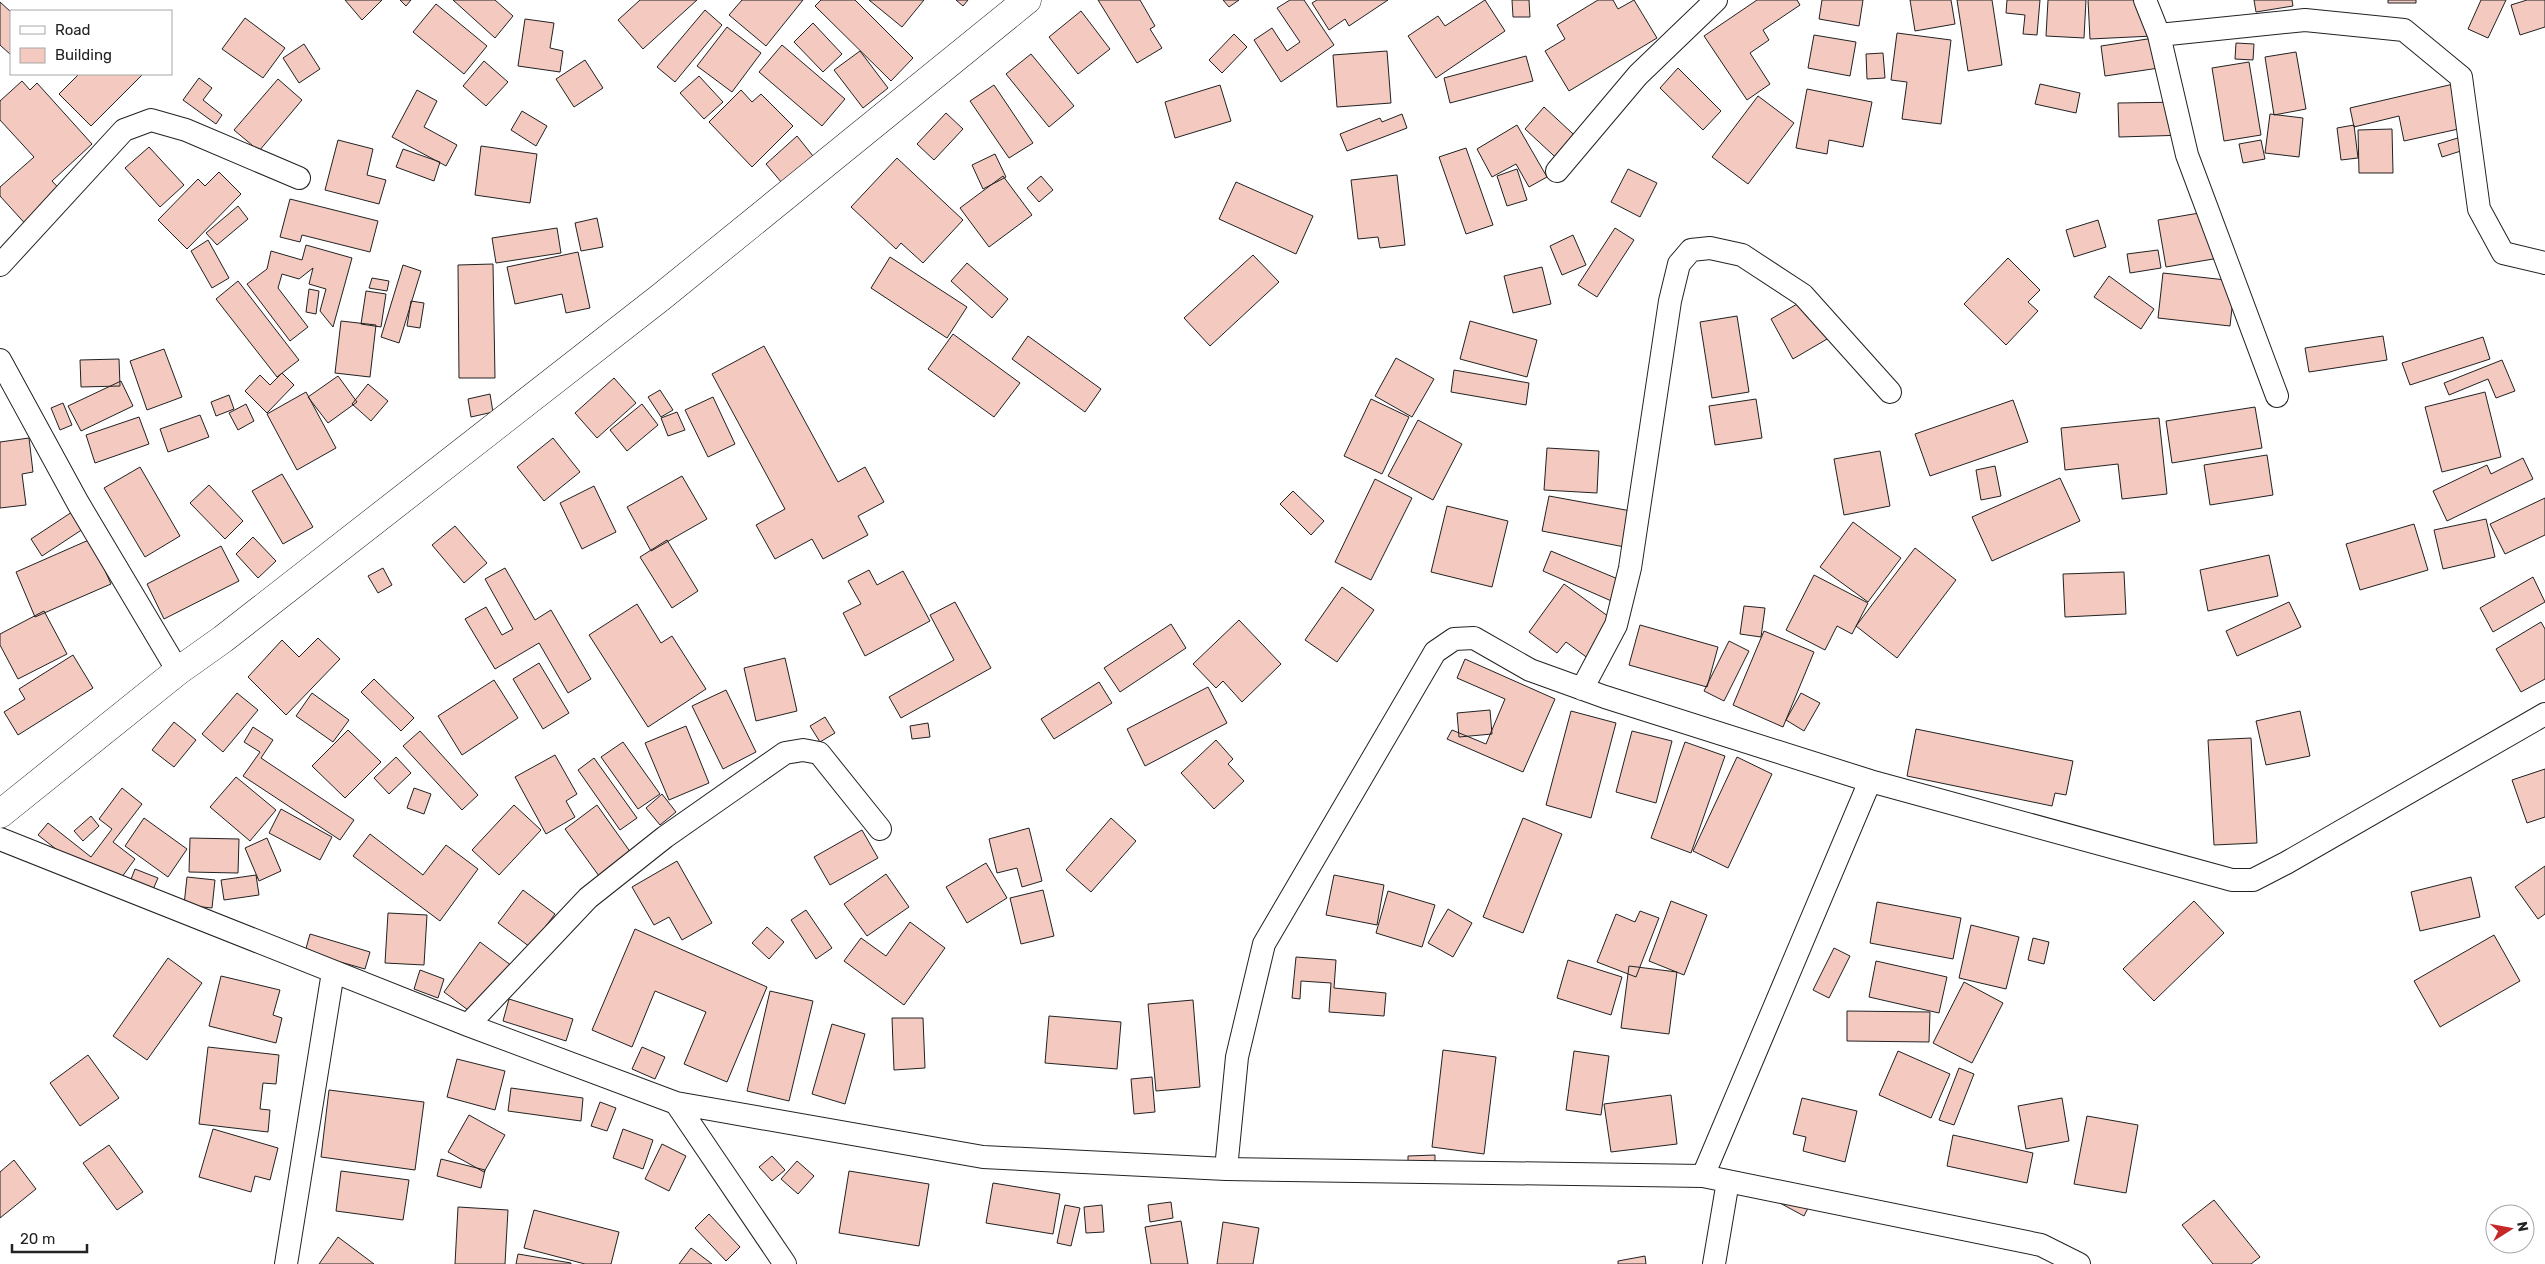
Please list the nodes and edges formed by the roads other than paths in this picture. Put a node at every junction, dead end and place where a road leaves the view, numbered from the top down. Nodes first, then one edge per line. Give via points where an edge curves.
1 (1027, 0) edge
2 (1716, 0) edge
3 (2145, 0) edge
4 (2159, 35) junction
5 (1557, 171) dead end
6 (299, 178) dead end
7 (2545, 263) edge
8 (0, 265) edge
9 (0, 360) edge
10 (1890, 392) dead end
11 (2277, 396) dead end
12 (178, 671) junction
13 (1582, 689) junction
14 (2545, 714) edge
15 (1870, 781) junction
16 (0, 814) edge
17 (880, 829) dead end
18 (0, 838) edge
19 (333, 972) junction
20 (468, 1026) junction
21 (676, 1103) junction
22 (1226, 1169) junction
23 (1703, 1176) junction
24 (1728, 1181) junction
25 (286, 1264) edge
26 (785, 1264) edge
27 (1714, 1264) edge
28 (2079, 1264) edge

1 - 12 street via 661,297
2 - 5 street via 1638,75
3 - 4 street
4 - 7 street via 2305,20 2404,30 2461,77 2479,209 2503,253
4 - 11 street via 2187,155
6 - 8 street via 186,130 151,120 124,130
9 - 12 street via 78,503
10 - 13 street via 1803,295 1742,255 1710,248 1691,250 1679,264 1670,301 1630,568 1616,625
12 - 16 street
13 - 15 street
13 - 22 street via 1530,670 1474,638 1454,639 1435,652 1264,944 1238,1057
14 - 15 street via 2253,880 2232,880
15 - 23 street
17 - 20 street via 819,753 803,750 785,753 665,836 588,898
18 - 19 street
19 - 20 street
19 - 25 street
20 - 21 street
21 - 22 street via 983,1157
21 - 26 street
22 - 23 street
23 - 24 street
24 - 27 street
24 - 28 street via 2041,1245

